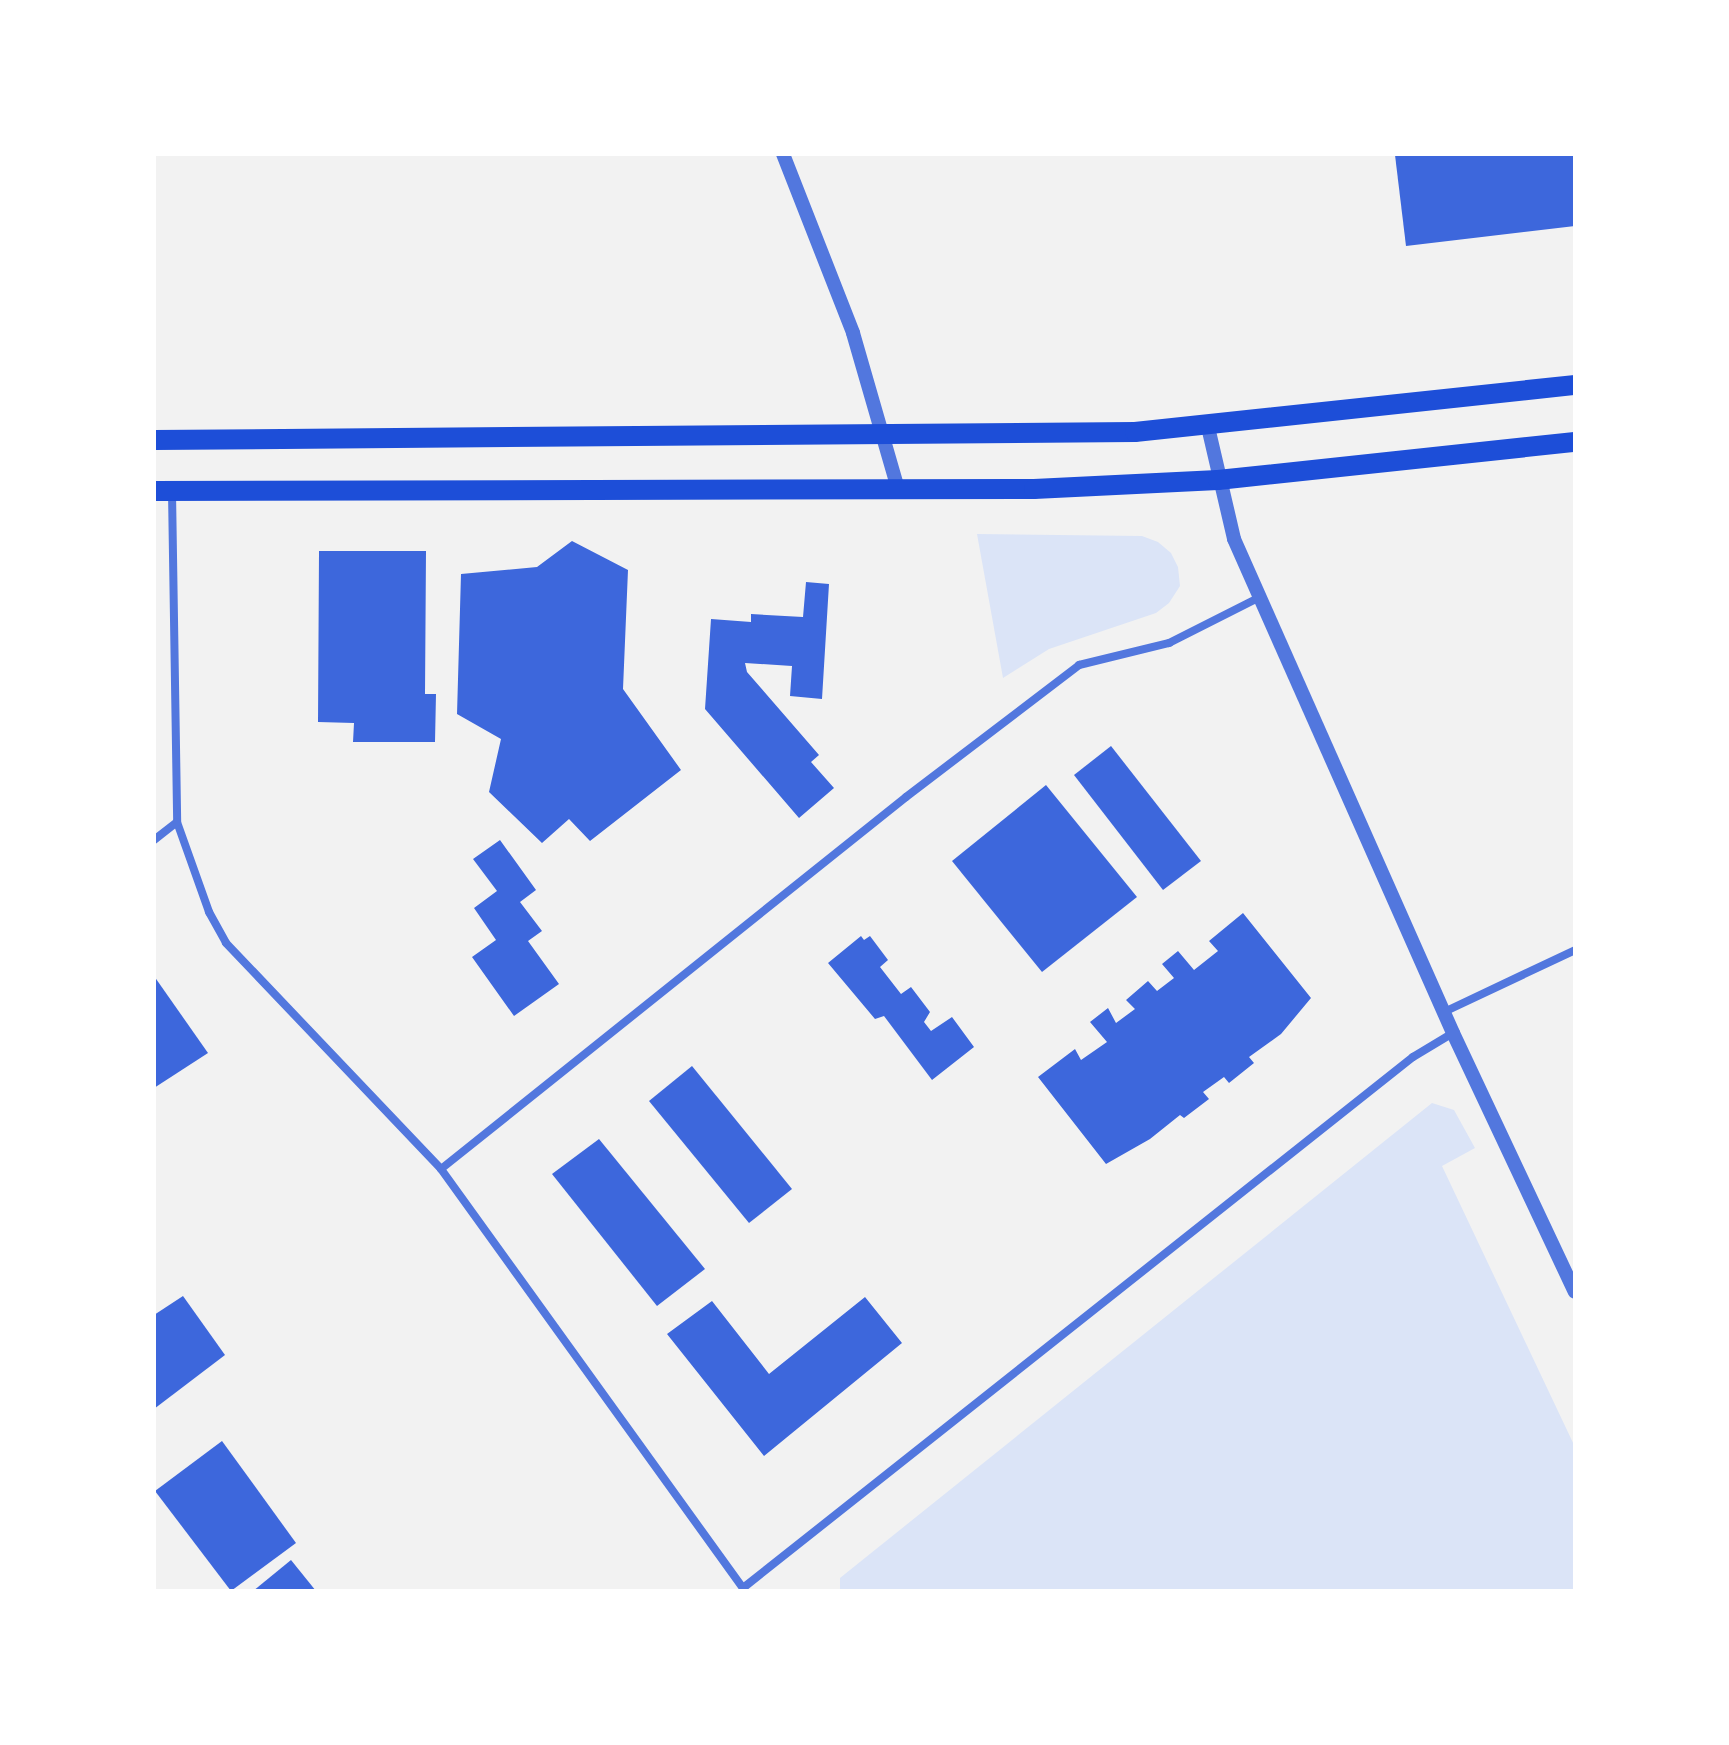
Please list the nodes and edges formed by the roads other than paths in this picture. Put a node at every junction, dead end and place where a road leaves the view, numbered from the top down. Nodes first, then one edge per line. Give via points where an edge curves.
1 (783, 154) edge
2 (1575, 385) edge
3 (1208, 427) junction
4 (883, 433) junction
5 (154, 440) edge
6 (1575, 442) edge
7 (1218, 480) junction
8 (898, 489) junction
9 (163, 491) edge
10 (1261, 596) junction
11 (177, 822) junction
12 (154, 840) edge
13 (1575, 950) edge
14 (1444, 1012) junction
15 (1453, 1033) junction
16 (441, 1169) junction
17 (1575, 1292) edge
18 (744, 1590) edge

1 - 4 street via 853,333
2 - 3 main road
3 - 4 main road via 1069,434
3 - 7 street
4 - 5 main road
4 - 8 street
6 - 7 main road
7 - 8 main road
7 - 10 street via 1234,539
8 - 9 main road
9 - 11 street
10 - 14 street
10 - 16 street via 1169,643 1079,665
11 - 12 street
11 - 16 street via 195,880 226,943
13 - 14 street
14 - 15 street
15 - 17 street
15 - 18 street via 1413,1057
16 - 18 street

